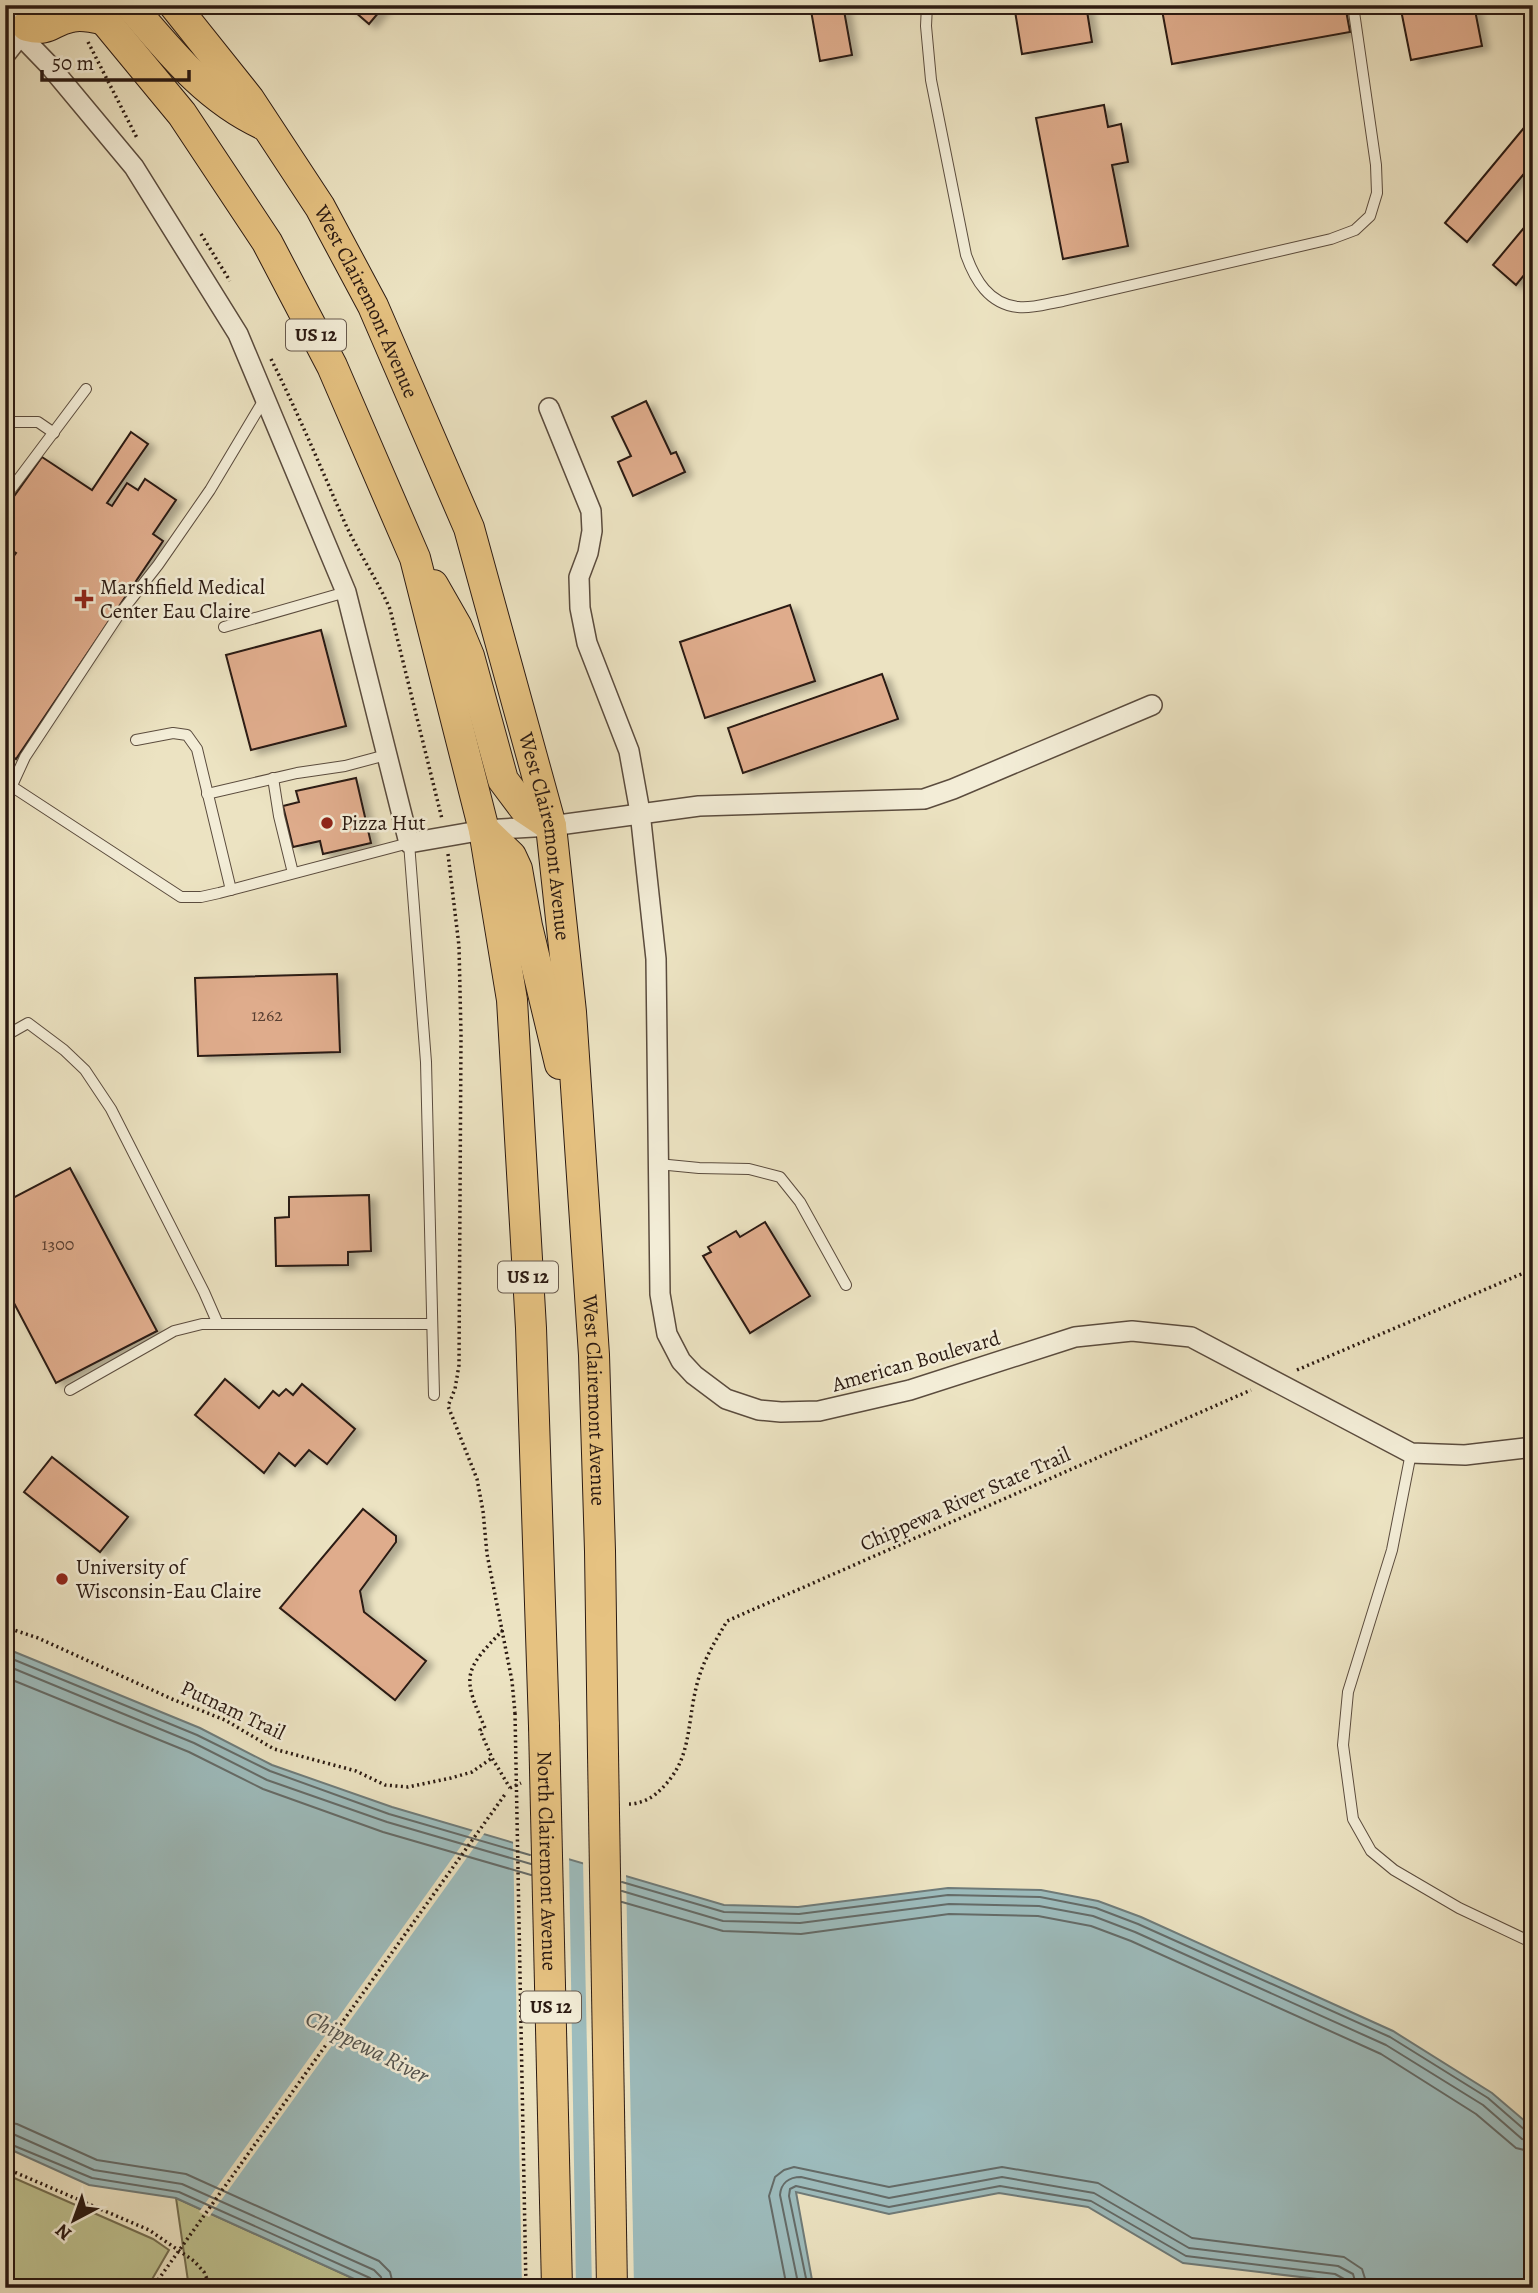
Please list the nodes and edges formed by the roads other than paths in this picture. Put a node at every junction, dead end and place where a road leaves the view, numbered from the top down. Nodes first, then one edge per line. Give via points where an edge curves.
1 (174, 5) edge
2 (927, 5) edge
3 (1353, 5) edge
4 (109, 10) edge
5 (18, 18) edge
6 (5, 55) edge
7 (267, 127) junction
8 (86, 389) dead end
9 (265, 398) junction
10 (549, 408) dead end
11 (5, 422) edge
12 (54, 433) junction
13 (5, 497) edge
14 (415, 558) junction
15 (346, 592) junction
16 (224, 627) dead end
17 (1152, 705) dead end
18 (136, 740) dead end
19 (386, 755) junction
20 (273, 778) junction
21 (8, 783) edge
22 (207, 794) junction
23 (5, 811) edge
24 (640, 813) junction
25 (551, 826) junction
26 (484, 830) junction
27 (409, 843) junction
28 (293, 873) junction
29 (231, 890) junction
30 (5, 1036) edge
31 (579, 1139) junction
32 (658, 1164) junction
33 (846, 1285) dead end
34 (218, 1324) junction
35 (432, 1324) junction
36 (70, 1390) dead end
37 (434, 1395) dead end
38 (1533, 1447) edge
39 (1411, 1453) junction
40 (1533, 1943) edge
41 (557, 2288) edge
42 (612, 2288) edge

1 - 7 main road, West Clairemont Avenue / US 12
2 - 3 lane via 932,80 965,256 975,280 997,301 1020,308 1355,230 1370,216 1377,184
4 - 5 main road via 69,17 42,29
4 - 7 main road via 228,106
4 - 14 main road, US 12 via 267,242 332,366
5 - 6 street
5 - 9 street via 49,65 134,167 238,334
7 - 25 main road, West Clairemont Avenue / US 12 via 320,207 373,306 469,528
8 - 12 lane
9 - 15 street
9 - 21 lane via 210,490 118,616
10 - 24 street, American Boulevard via 591,511 592,531 579,577 580,608 587,643 629,751
11 - 12 lane via 38,422
12 - 13 lane
14 - 25 main road via 469,656 503,780 524,808
14 - 26 main road, US 12
15 - 16 lane
15 - 19 street
17 - 24 street via 924,799 699,806
18 - 22 lane via 187,735 197,749
19 - 20 lane
19 - 27 street
20 - 22 lane
20 - 28 lane
21 - 23 lane
21 - 29 lane via 176,895 189,898
22 - 29 lane
24 - 25 street
24 - 32 street, American Boulevard via 656,958
25 - 26 street
25 - 31 main road, West Clairemont Avenue / US 12
26 - 27 street
26 - 31 main road via 511,856 517,869
26 - 41 main road, North Clairemont Avenue / US 12, bridge via 512,1000 531,1328
27 - 28 lane
27 - 35 lane via 426,1062
28 - 29 lane
30 - 34 lane via 28,1023 85,1070 125,1133
31 - 42 main road, West Clairemont Avenue / US 12, bridge via 594,1355 600,1551
32 - 33 lane via 750,1169 780,1177 800,1202
32 - 39 street, American Boulevard via 660,1294 667,1334 694,1375 740,1405 781,1412 819,1411 910,1390 1075,1337 1132,1331 1191,1336
34 - 35 lane
34 - 36 lane via 174,1331
35 - 37 lane
38 - 39 street, American Boulevard via 1465,1455
39 - 40 lane via 1392,1550 1348,1692 1343,1745 1353,1819 1371,1852 1394,1870

